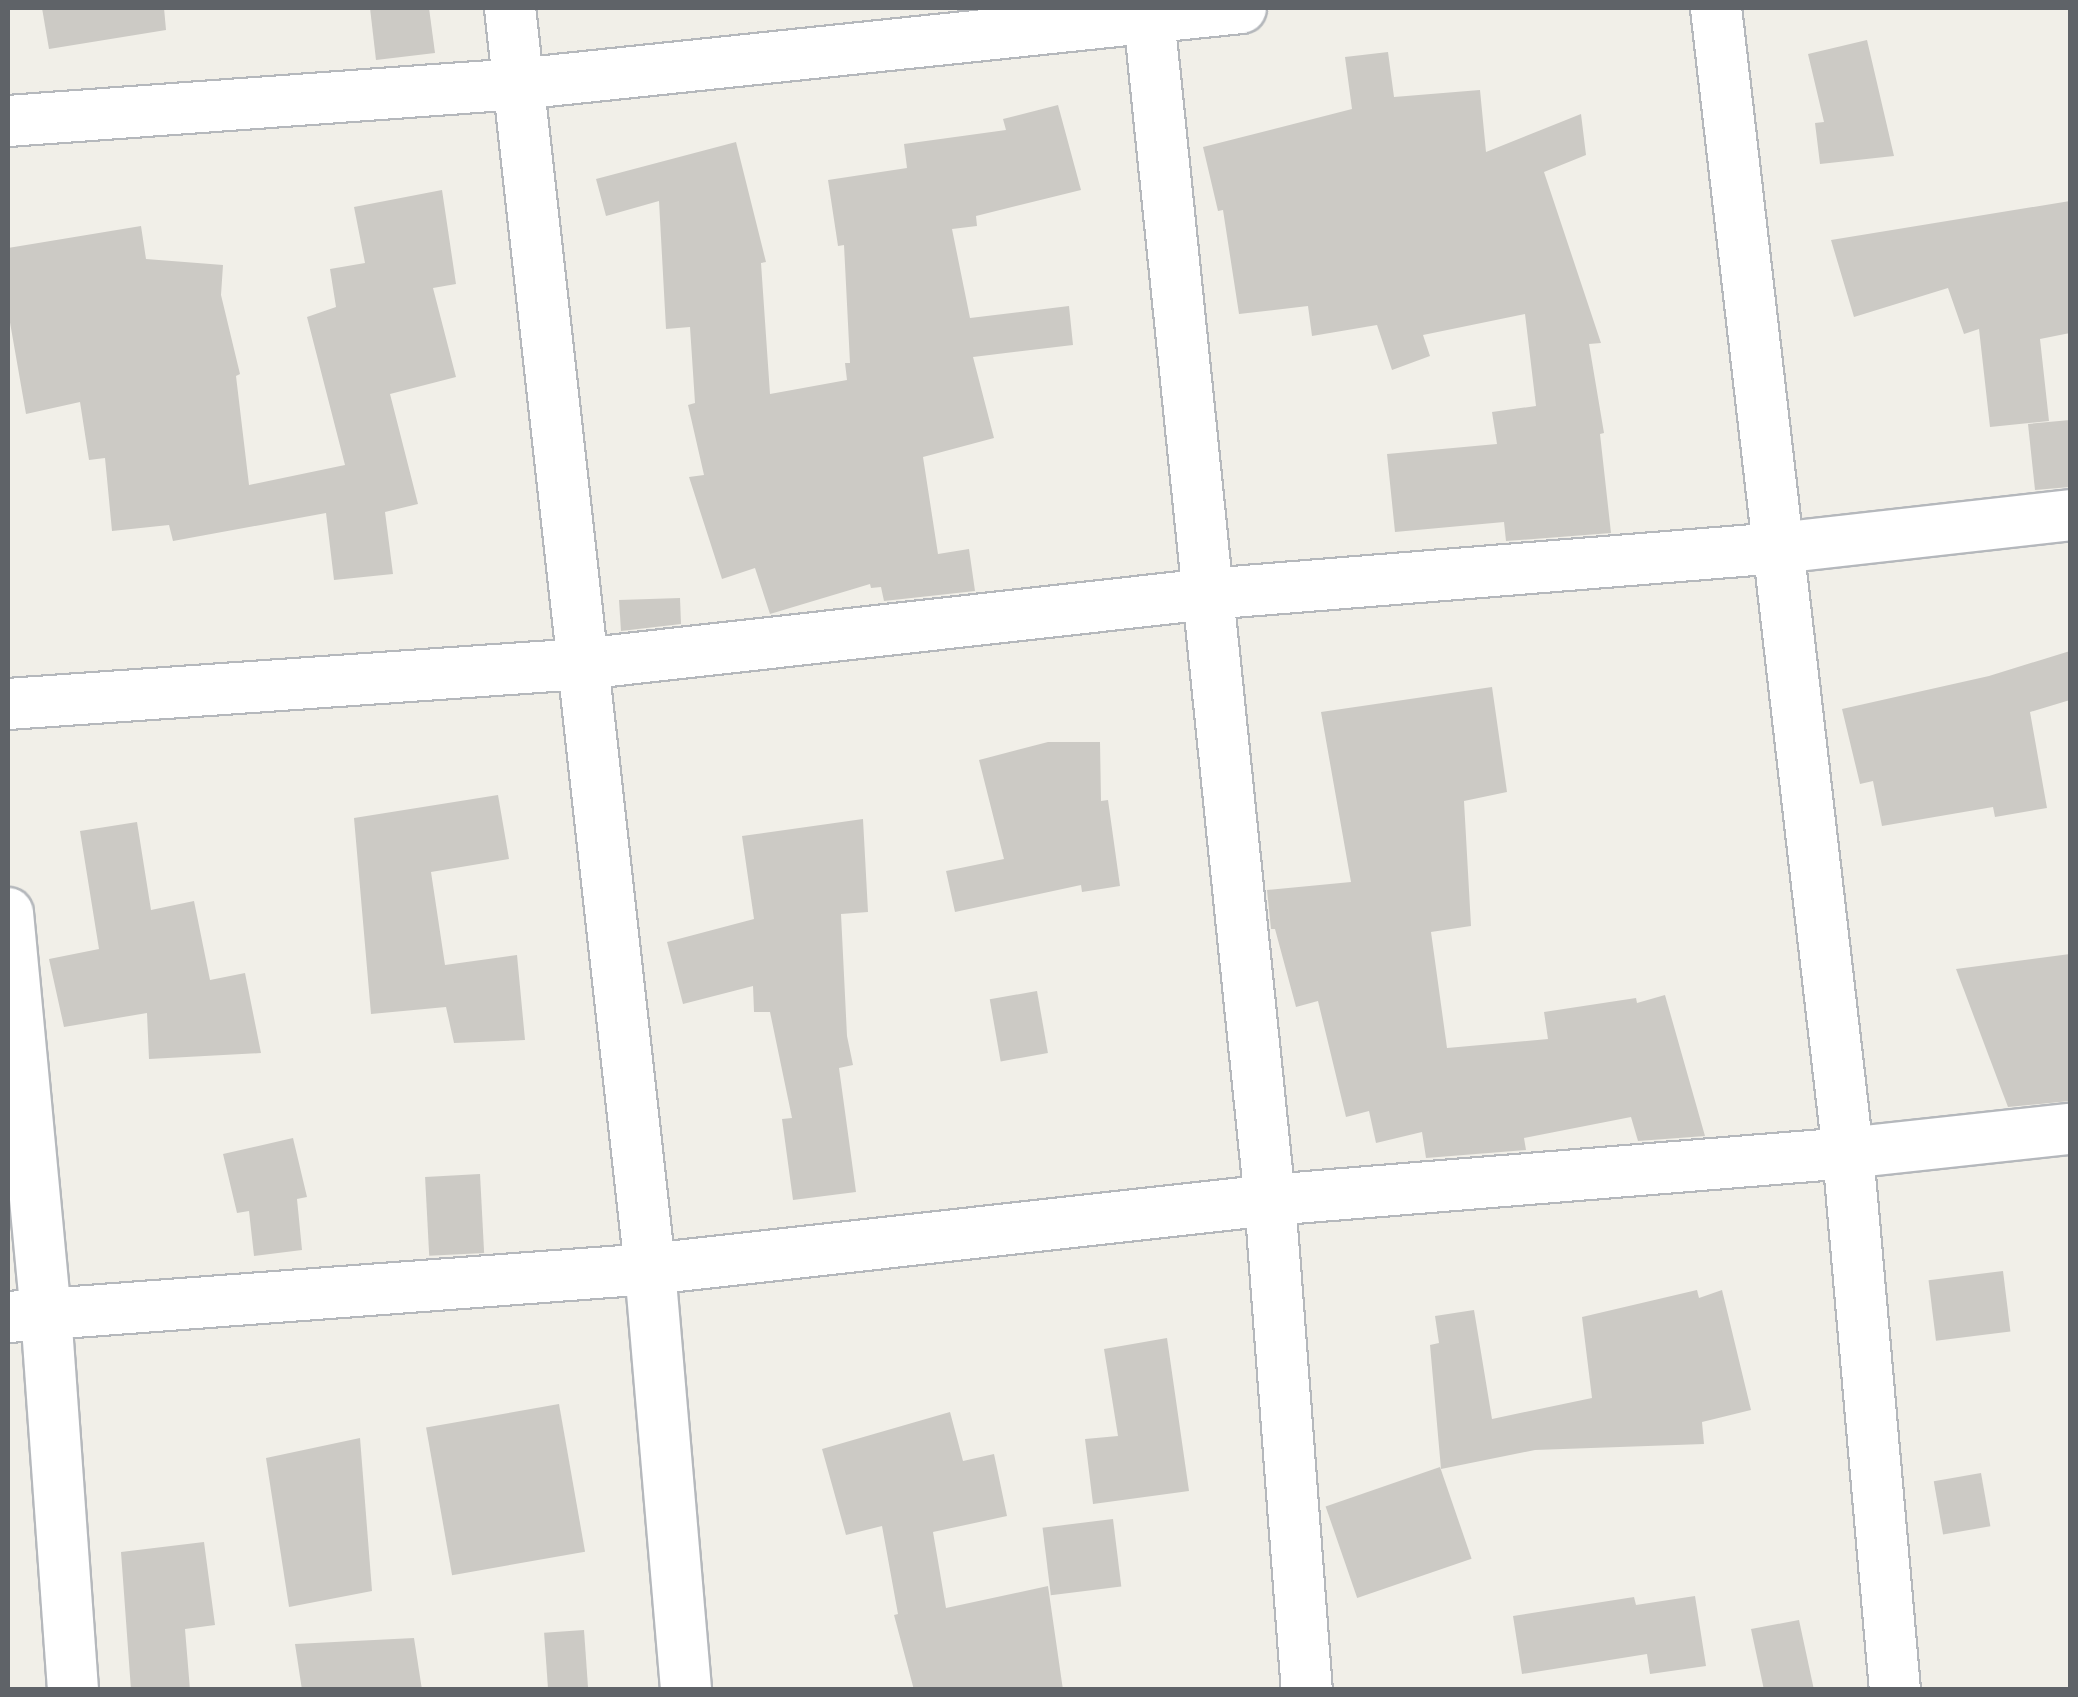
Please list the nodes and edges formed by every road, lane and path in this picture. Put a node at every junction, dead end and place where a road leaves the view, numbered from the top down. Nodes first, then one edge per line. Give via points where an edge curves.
1 (510, 8) edge
2 (1241, 8) edge
3 (1716, 8) edge
4 (1148, 11) edge
5 (518, 84) junction
6 (8, 120) edge
7 (2070, 515) edge
8 (1778, 548) junction
9 (1208, 594) junction
10 (582, 664) junction
11 (8, 704) edge
12 (8, 913) edge
13 (2070, 1129) edge
14 (1848, 1153) junction
15 (1270, 1200) junction
16 (650, 1270) junction
17 (27, 1315) edge
18 (73, 1690) edge
19 (686, 1690) edge
20 (1307, 1690) edge
21 (1895, 1690) edge

1 - 5 street
2 - 4 street
3 - 8 street
4 - 5 street
4 - 9 street
5 - 6 street
5 - 10 street
7 - 8 street
8 - 9 street
8 - 14 street
9 - 10 street
9 - 15 street
10 - 11 street
10 - 16 street
12 - 17 street
13 - 14 street
14 - 15 street
14 - 21 street
15 - 16 street
15 - 20 street
16 - 17 street
16 - 19 street
17 - 18 street

